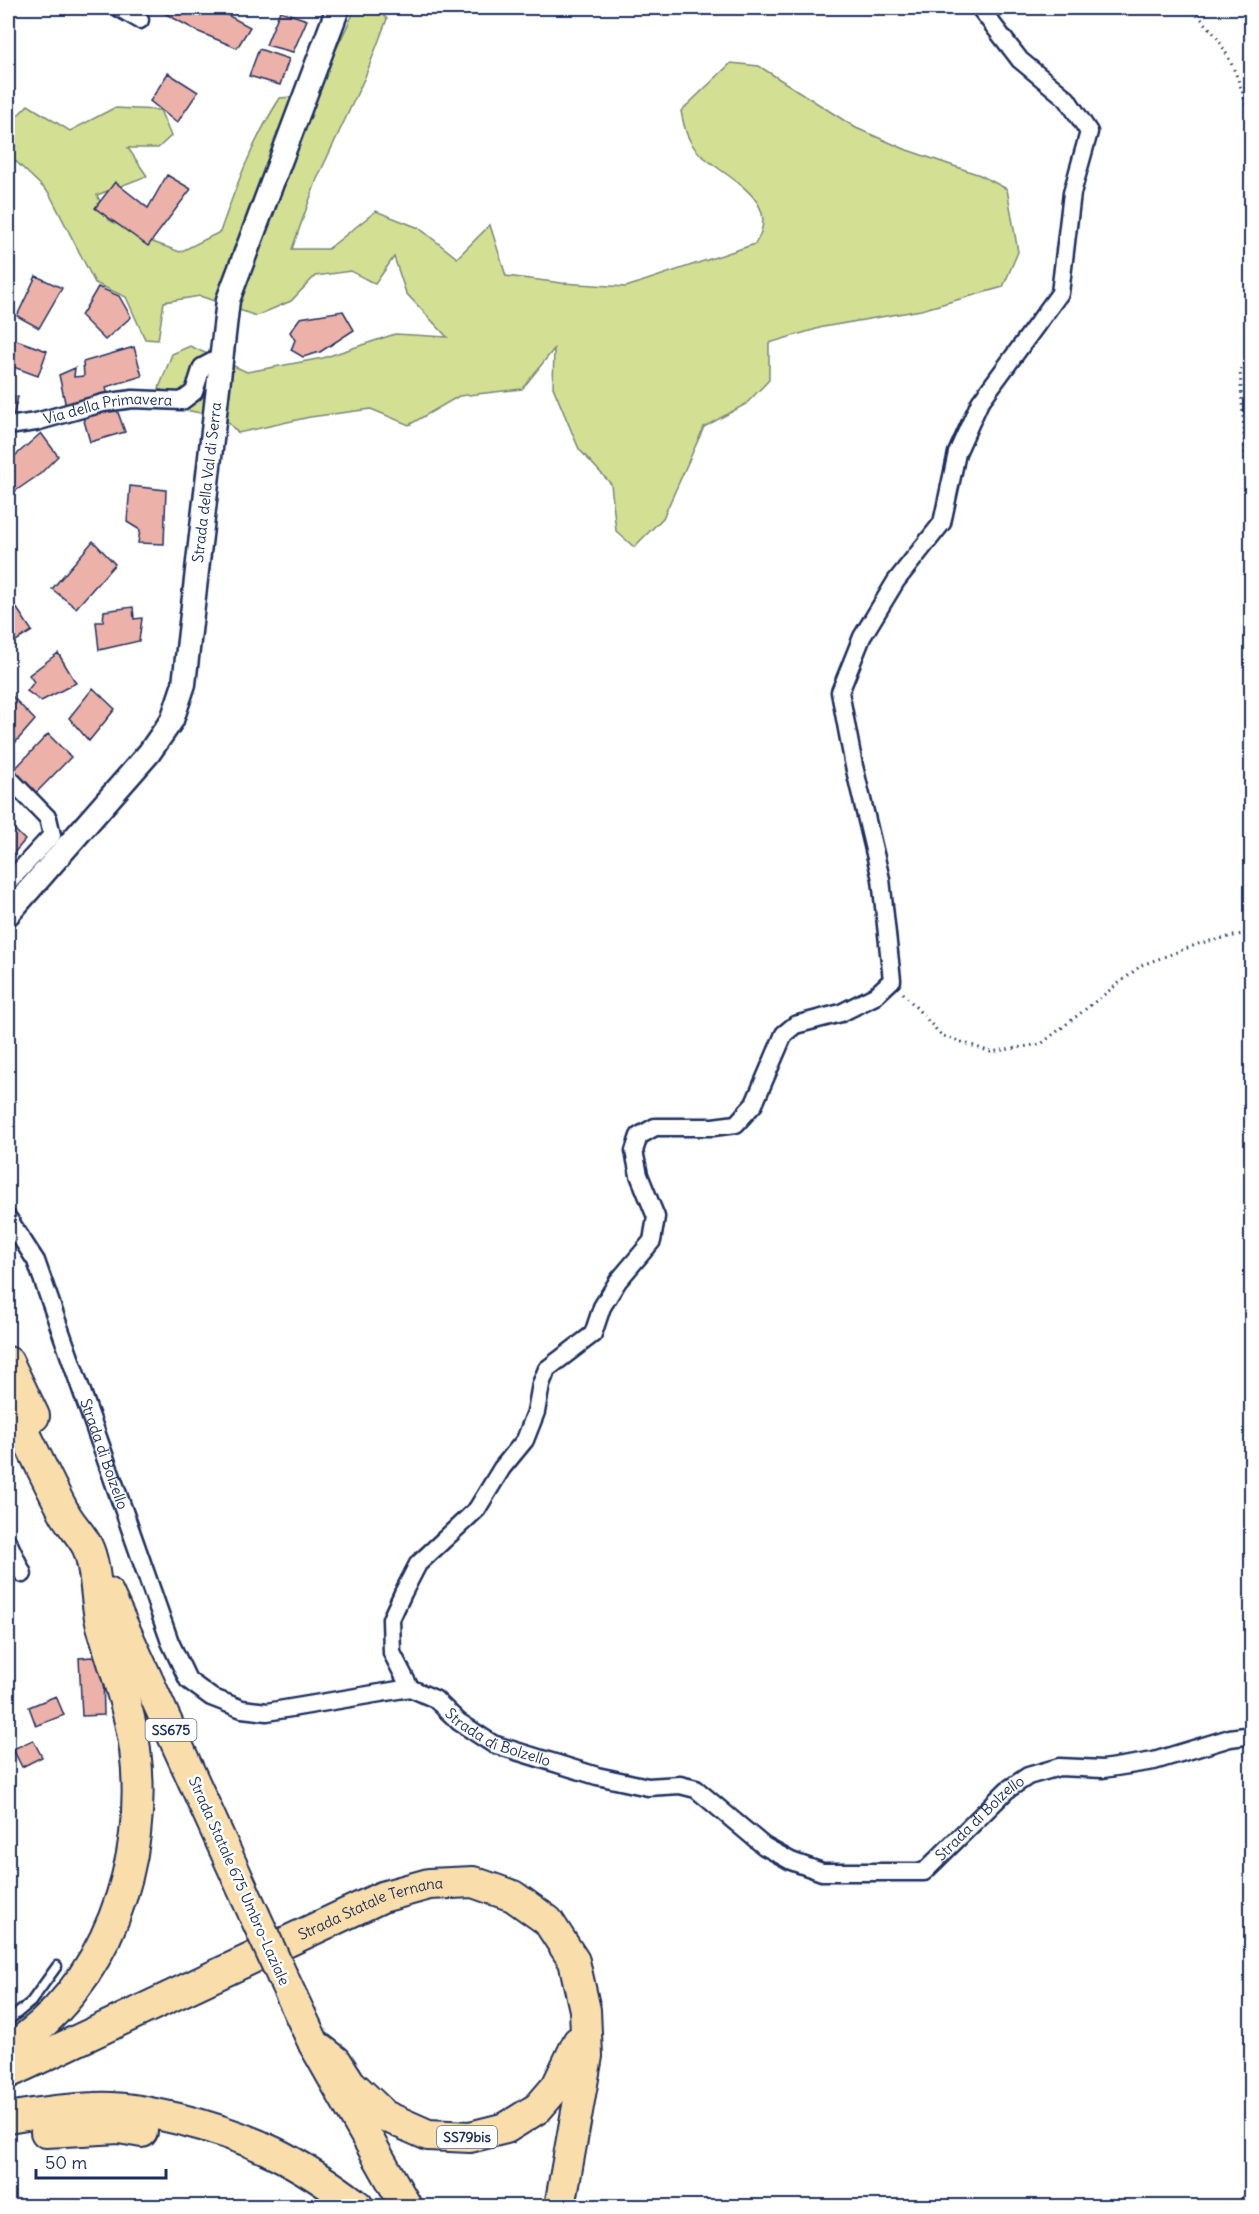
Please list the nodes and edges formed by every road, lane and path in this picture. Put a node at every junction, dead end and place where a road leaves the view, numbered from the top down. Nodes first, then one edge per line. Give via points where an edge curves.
1 (119, 8) edge
2 (338, 8) edge
3 (980, 8) edge
4 (1187, 8) edge
5 (140, 20) dead end
6 (1251, 136) edge
7 (1251, 347) edge
8 (221, 357) junction
9 (8, 426) edge
10 (1251, 558) edge
11 (8, 777) edge
12 (8, 883) edge
13 (8, 914) edge
14 (1251, 936) edge
15 (892, 980) junction
16 (8, 1218) edge
17 (8, 1362) edge
18 (8, 1399) edge
19 (8, 1542) edge
20 (88, 1547) junction
21 (23, 1574) dead end
22 (410, 1688) junction
23 (1251, 1735) edge
24 (57, 1966) dead end
25 (585, 2010) junction
26 (8, 2021) edge
27 (314, 2044) junction
28 (8, 2049) edge
29 (8, 2073) edge
30 (8, 2118) edge
31 (8, 2138) edge
32 (1251, 2202) edge
33 (326, 2206) edge
34 (358, 2206) edge
35 (406, 2206) edge
36 (560, 2206) edge
37 (1247, 2206) edge

1 - 5 street
2 - 8 street, Strada della Val di Serra via 228,300
3 - 15 street via 1020,60 1067,99 1089,132 1072,193 1060,293 980,402 957,453 942,523 896,581 868,628 840,692 881,879
4 - 6 path via 1197,14 1228,53
7 - 10 path via 1240,371
8 - 9 street, Via della Primavera via 202,367 194,392 182,401 133,399 103,403
8 - 13 street, Strada della Val di Serra via 184,684 172,720 149,753
11 - 12 street via 48,818 52,835
14 - 15 path via 1247,933 1201,943 1142,965 1041,1044 991,1052 941,1035
15 - 22 street via 875,996 850,1009 795,1025 784,1034 754,1104 736,1124 655,1127 639,1136 634,1151 639,1175 656,1217 652,1241 602,1306 593,1334 547,1369 525,1440 477,1509 418,1564 391,1619 392,1653
16 - 22 street, Strada di Bolzello via 36,1261 170,1642 188,1680 211,1697 242,1709 267,1712
17 - 20 highway, Strada Statale 675 Umbro-Laziale / SS675 via 77,1508
18 - 20 highway, Strada Statale 675 Umbro-Laziale / SS675 via 65,1514
19 - 21 street
20 - 27 highway, Strada Statale 675 Umbro-Laziale / SS675, bridge
20 - 28 highway via 100,1619 135,1746 139,1798 130,1866 111,1929 84,1975 45,2020
22 - 23 street, Strada di Bolzello via 435,1699 459,1722 493,1744 597,1776 648,1787 680,1785 696,1789 764,1846 822,1872 924,1872 1007,1790 1029,1776 1059,1767 1102,1768 1154,1761
24 - 26 lane via 31,2002
25 - 27 highway, SS79bis via 575,2051 538,2108 506,2128 470,2138 428,2135 385,2116 350,2083 336,2061
25 - 29 highway, Strada Statale Ternana via 574,1961 548,1921 513,1896 473,1882 429,1884 382,1897
25 - 36 highway, Strada Statale Ternana via 587,2056
27 - 35 highway, Strada Statale 675 Umbro-Laziale / SS675
30 - 34 highway via 96,2107 151,2112 226,2130 282,2154
31 - 33 highway via 58,2130 119,2128 169,2136 217,2147 270,2172
32 - 37 street

